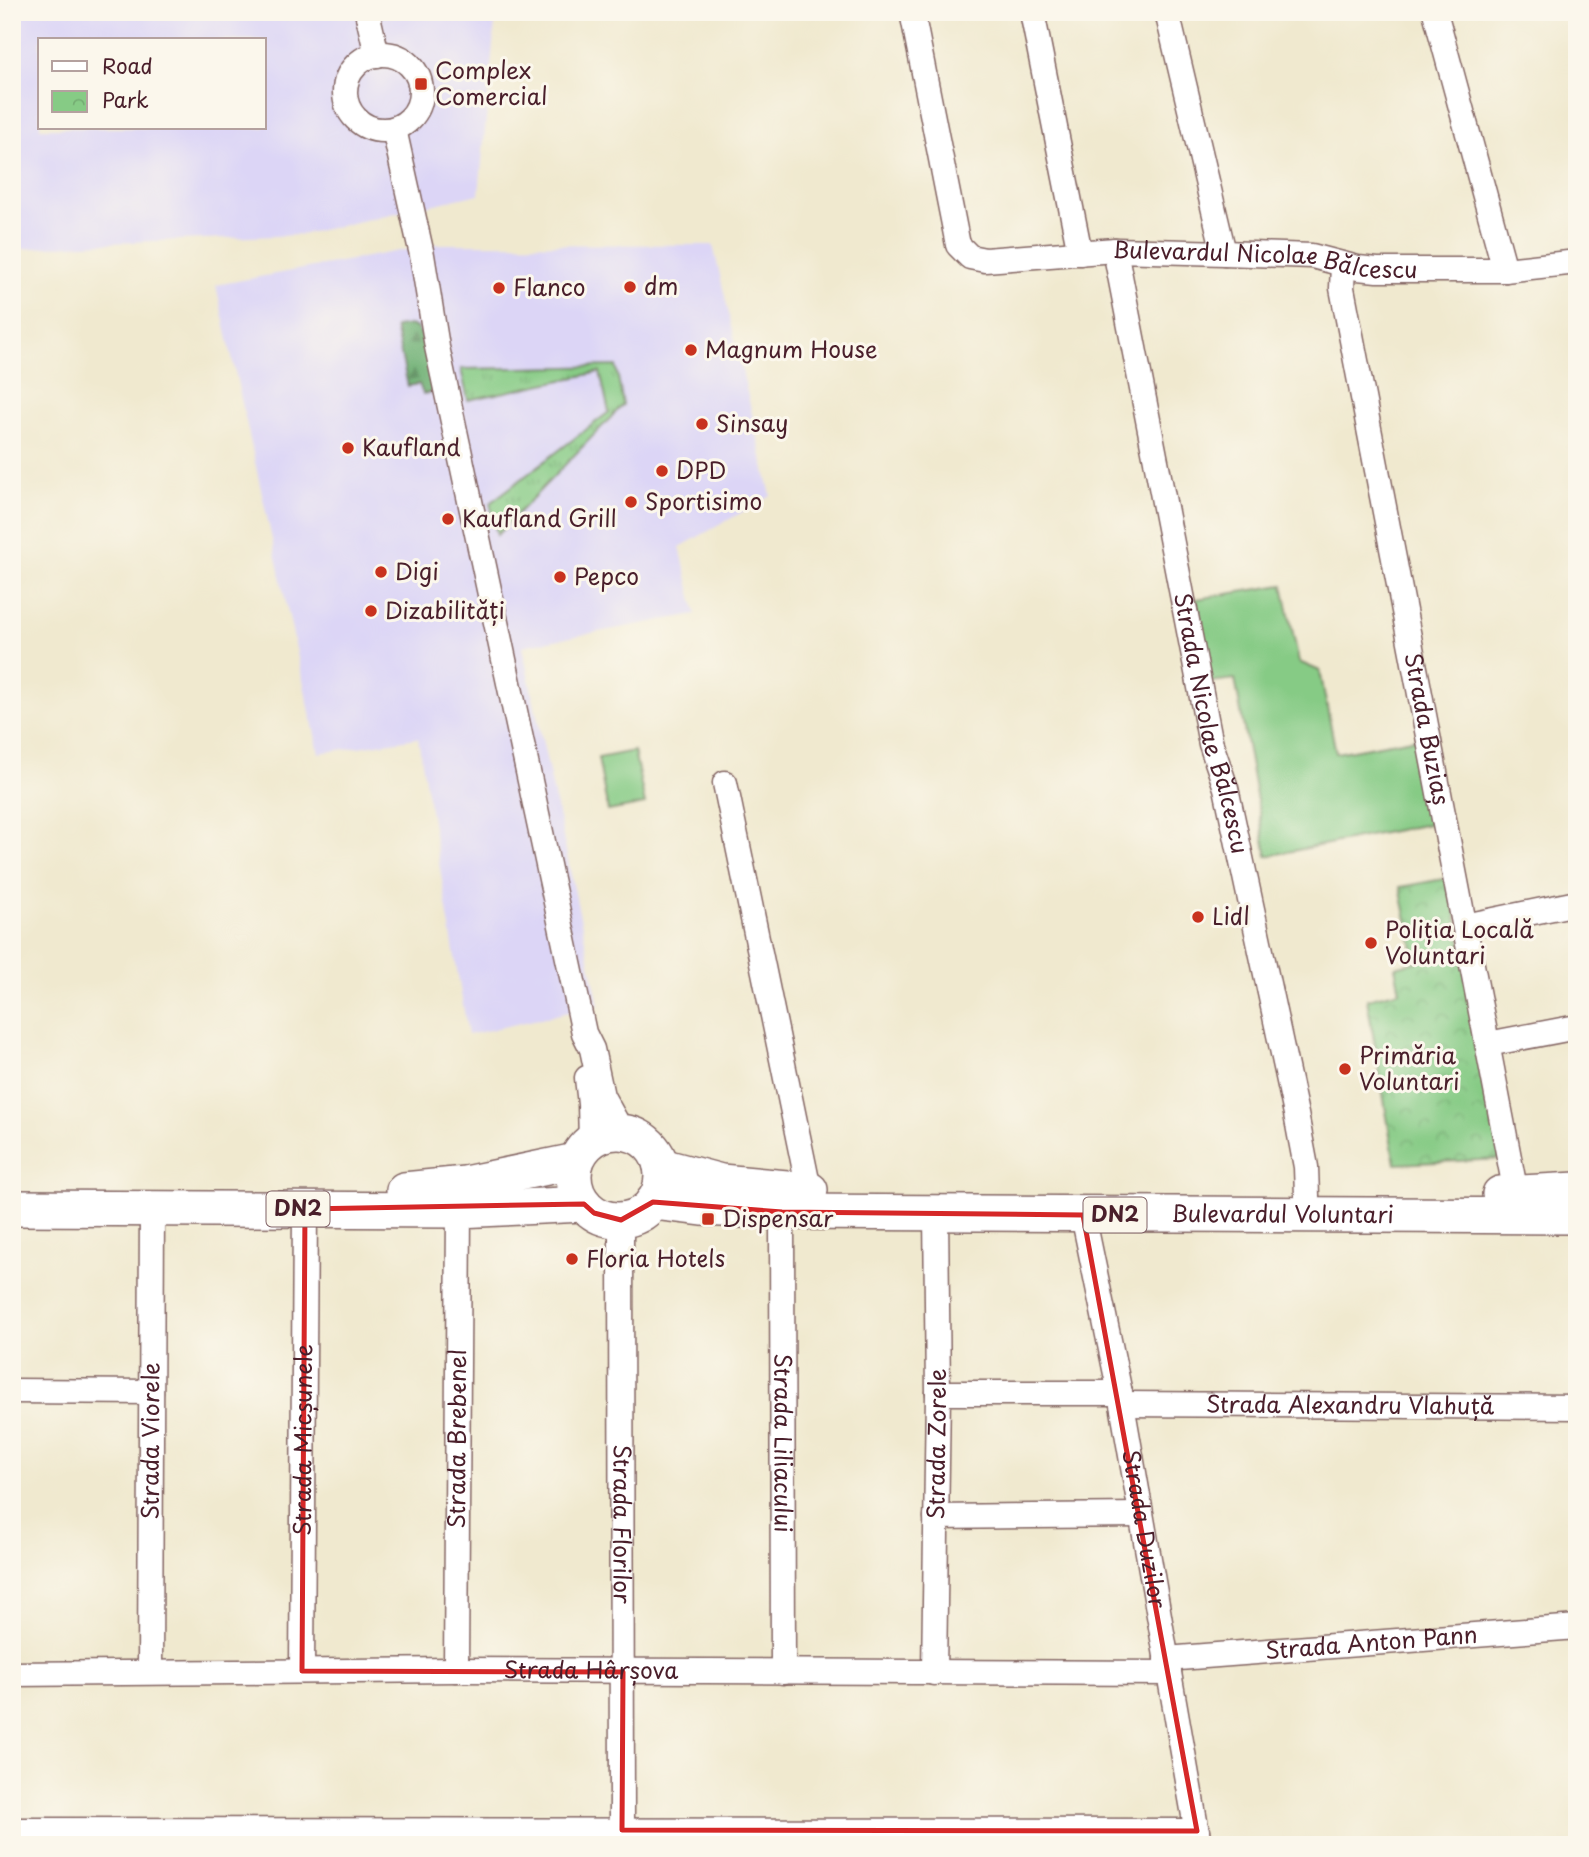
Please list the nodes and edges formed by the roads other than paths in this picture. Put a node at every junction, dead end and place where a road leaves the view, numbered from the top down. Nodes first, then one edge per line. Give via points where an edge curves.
1 (367, 12) edge
2 (912, 12) edge
3 (1032, 12) edge
4 (1167, 12) edge
5 (1435, 12) edge
6 (377, 55) junction
7 (394, 129) junction
8 (1115, 250) junction
9 (1080, 253) junction
10 (1224, 253) junction
11 (1577, 262) edge
12 (1343, 265) junction
13 (1505, 271) junction
14 (725, 783) dead end
15 (1577, 903) edge
16 (1465, 926) junction
17 (1577, 1027) edge
18 (1488, 1044) junction
19 (596, 1145) junction
20 (661, 1166) junction
21 (12, 1189) edge
22 (809, 1190) junction
23 (1577, 1190) edge
24 (1516, 1194) junction
25 (1307, 1196) junction
26 (653, 1202) junction
27 (584, 1204) junction
28 (12, 1208) edge
29 (152, 1209) junction
30 (305, 1209) junction
31 (459, 1210) junction
32 (782, 1212) junction
33 (936, 1214) junction
34 (1083, 1215) junction
35 (1577, 1216) edge
36 (621, 1220) junction
37 (12, 1391) edge
38 (151, 1392) junction
39 (939, 1393) junction
40 (1121, 1398) junction
41 (1577, 1407) edge
42 (1141, 1515) junction
43 (936, 1517) junction
44 (1577, 1627) edge
45 (1168, 1666) junction
46 (456, 1670) junction
47 (302, 1671) junction
48 (150, 1672) junction
49 (623, 1672) junction
50 (783, 1672) junction
51 (934, 1673) junction
52 (12, 1674) edge
53 (12, 1830) edge
54 (622, 1830) junction
55 (589, 1837) edge
56 (654, 1837) edge
57 (1198, 1838) edge

1 - 6 street
2 - 9 street, Bulevardul Nicolae Bălcescu via 958,245 970,257 985,260
3 - 9 street
4 - 10 street
5 - 13 street
6 - 7 street via 400,58 421,84 419,107
6 - 7 street via 351,71 346,102 359,122 382,131
7 - 19 street via 584,1033 581,1051
8 - 9 street, Bulevardul Nicolae Bălcescu
8 - 10 street, Bulevardul Nicolae Bălcescu
8 - 25 street, Strada Nicolae Bălcescu via 1210,744 1226,789 1293,1100
10 - 12 street, Bulevardul Nicolae Bălcescu via 1312,256
11 - 13 street, Bulevardul Nicolae Bălcescu
12 - 13 street, Bulevardul Nicolae Bălcescu via 1377,270
12 - 16 street, Strada Buziaș via 1342,288
14 - 22 street
15 - 16 street
16 - 18 street, Strada Buziaș
17 - 18 street
18 - 24 street, Strada Buziaș
19 - 20 highway via 635,1135 656,1153
19 - 21 highway, DN2 via 465,1184 387,1191
19 - 27 highway via 574,1184
20 - 22 highway, Bulevardul Voluntari / DN2 via 721,1182
20 - 26 highway
22 - 25 highway, Bulevardul Voluntari / DN2
23 - 24 highway, Bulevardul Voluntari / DN2
24 - 25 highway, Bulevardul Voluntari / DN2
26 - 32 highway, Bulevardul Voluntari / DN2
26 - 36 highway via 645,1211
27 - 31 highway, DN2
27 - 36 highway, DN2 via 607,1219
28 - 29 highway, DN2
29 - 30 highway, DN2
29 - 38 street, Strada Viorele
30 - 31 highway, DN2
30 - 47 street, Strada Micșunele
31 - 46 street, Strada Brebenel
32 - 33 highway, Bulevardul Voluntari / DN2
32 - 50 street, Strada Liliacului
33 - 34 highway, Bulevardul Voluntari / DN2
33 - 39 street, Strada Zorele
34 - 35 highway, Bulevardul Voluntari / DN2
34 - 40 street, Strada Duzilor
36 - 49 street, Strada Florilor
37 - 38 street
38 - 48 street, Strada Viorele
39 - 40 street, Strada Alexandru Vlahuță
39 - 43 street, Strada Zorele
40 - 41 street, Strada Alexandru Vlahuță
40 - 42 street, Strada Duzilor
42 - 43 street
42 - 45 street, Strada Duzilor
43 - 51 street, Strada Zorele
44 - 45 street, Strada Anton Pann
45 - 51 street, Strada Hârșova
45 - 57 street, Strada Duzilor
46 - 47 street, Strada Hârșova
46 - 49 street, Strada Hârșova
47 - 48 street, Strada Hârșova
48 - 52 street, Strada Hârșova
49 - 50 street, Strada Hârșova
49 - 54 street, Strada Florilor
50 - 51 street, Strada Hârșova
53 - 55 street
54 - 55 street
54 - 56 street
56 - 57 street

